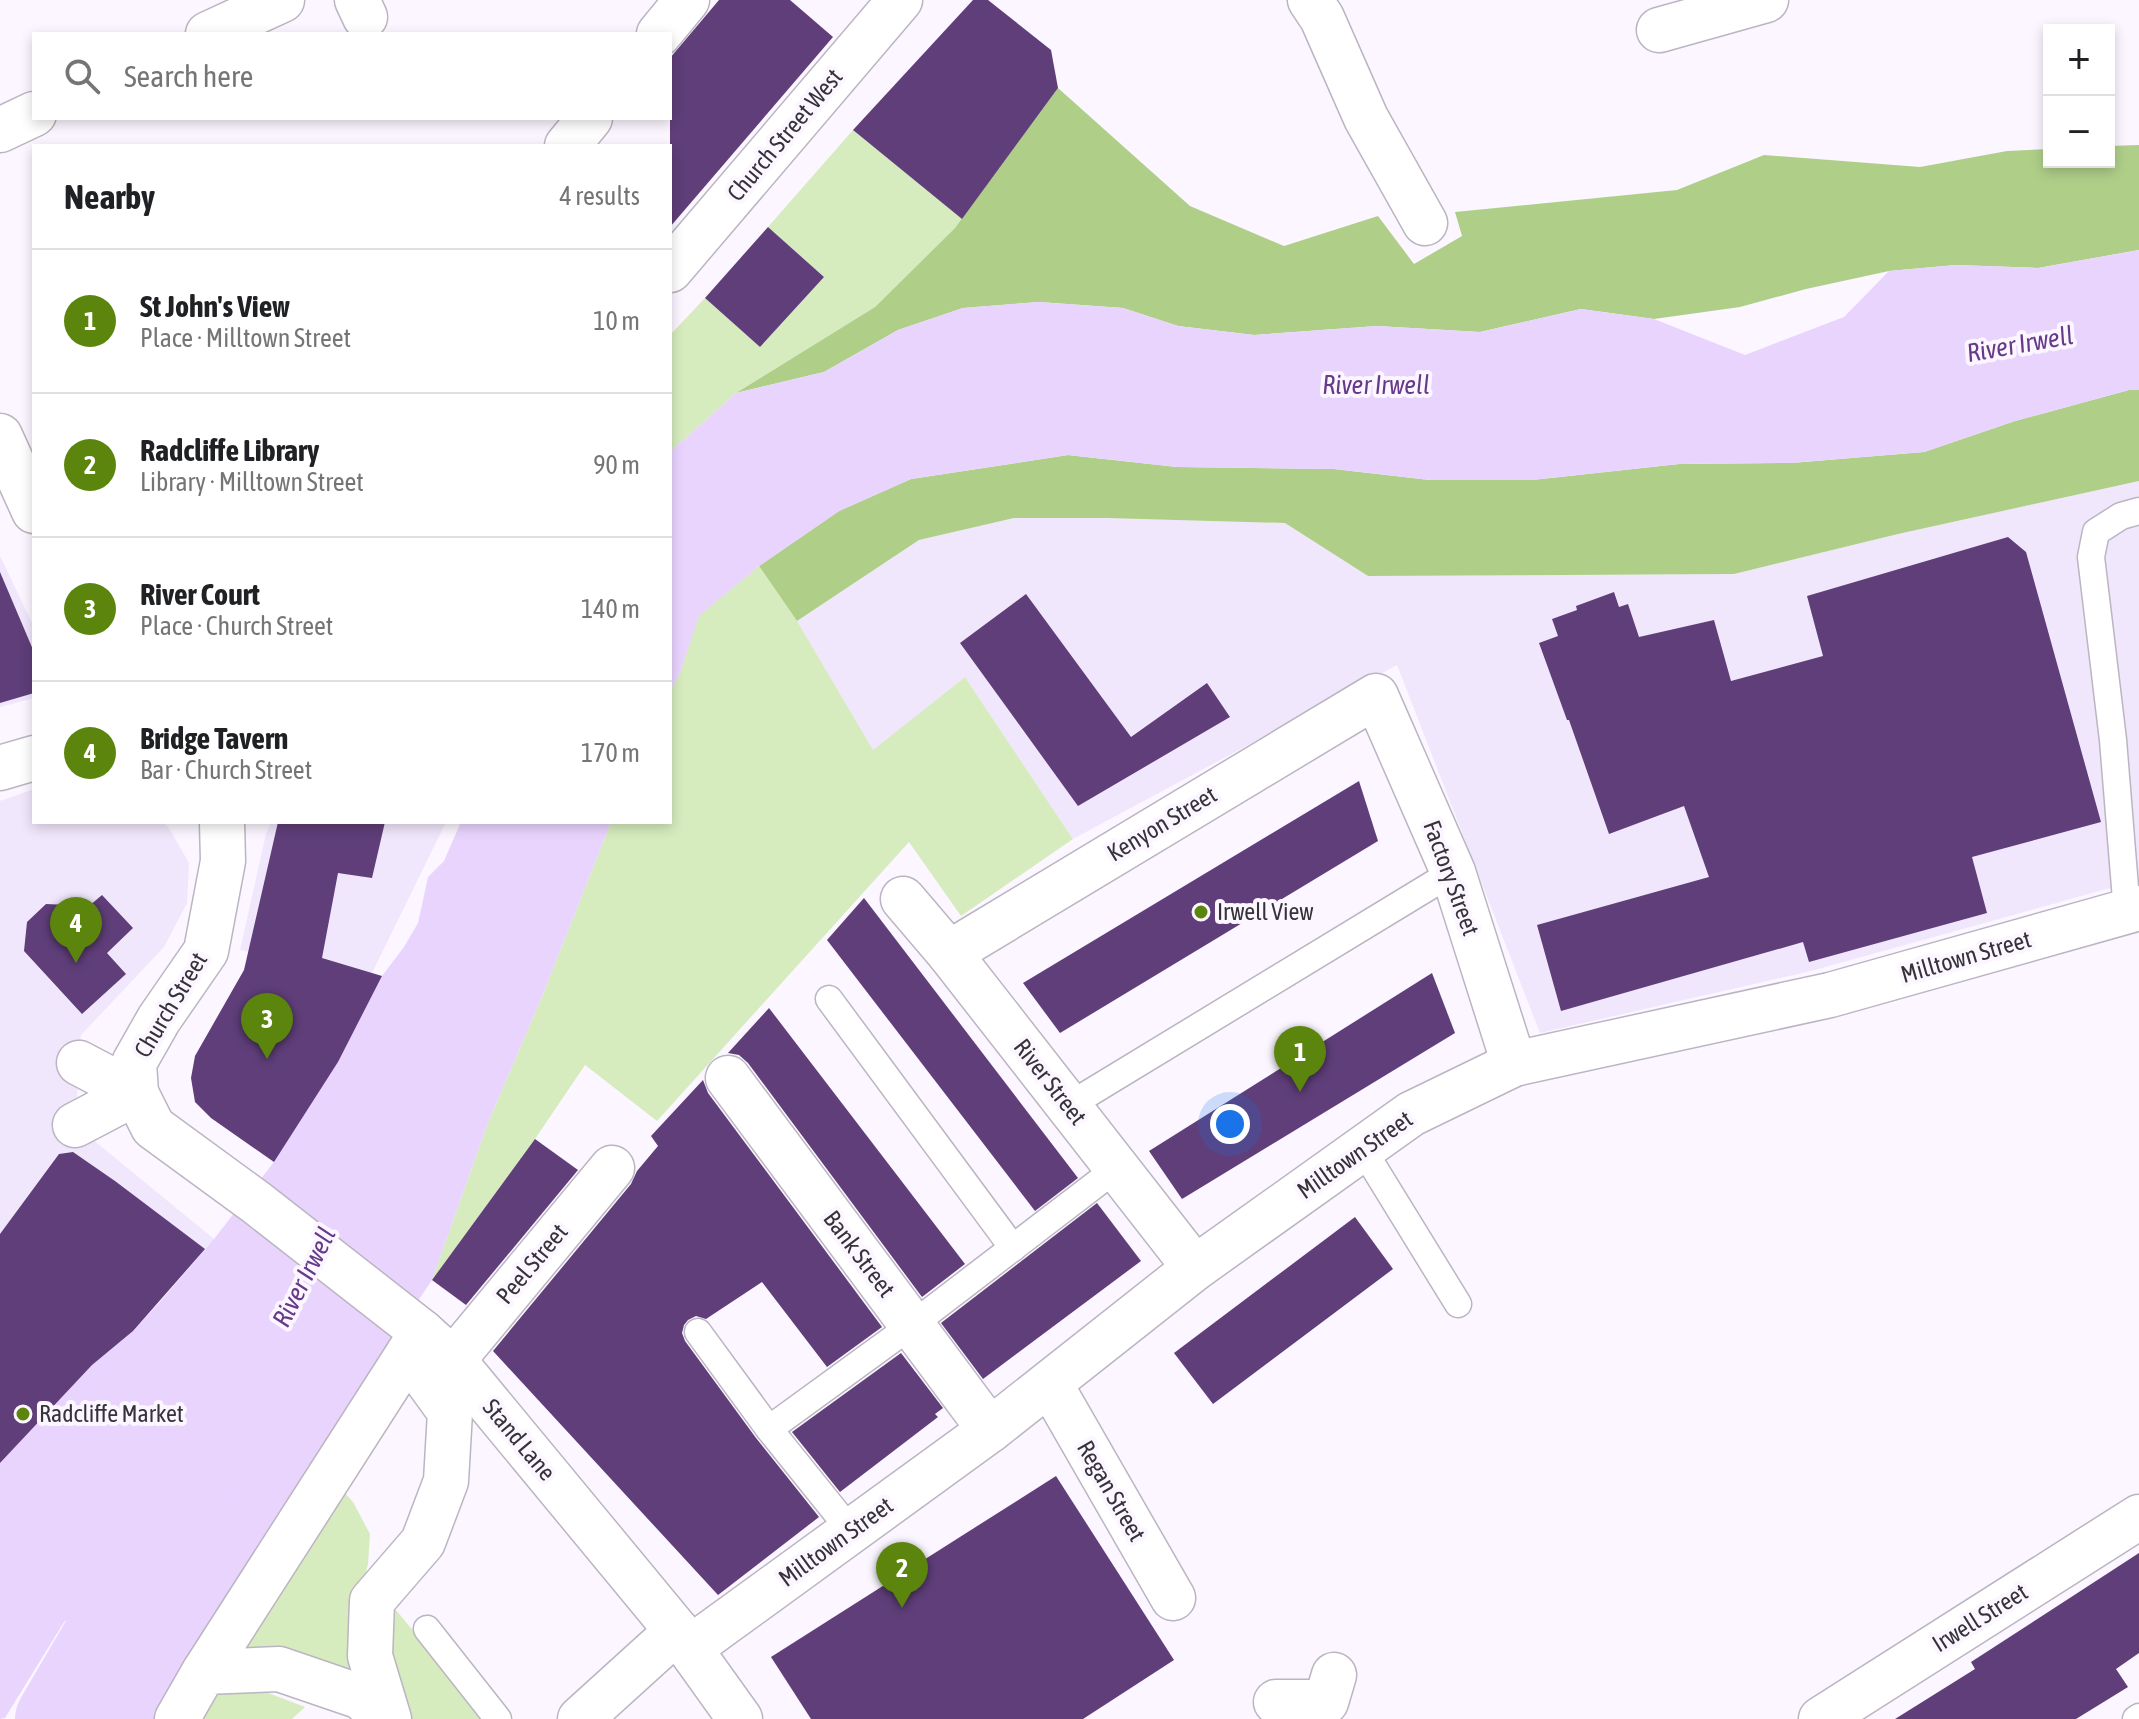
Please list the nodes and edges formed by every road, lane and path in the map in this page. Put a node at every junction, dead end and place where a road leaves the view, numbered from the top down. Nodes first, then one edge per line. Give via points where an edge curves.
1 (282, 0) edge
2 (687, 0) edge
3 (900, 0) edge
4 (1310, 0) edge
5 (1738, 4) edge
6 (1659, 30) dead end
7 (212, 32) edge
8 (661, 32) edge
9 (32, 115) edge
10 (588, 120) edge
11 (0, 130) edge
12 (569, 144) edge
13 (1425, 223) dead end
14 (672, 268) edge
15 (0, 436) edge
16 (32, 507) edge
17 (2139, 511) edge
18 (1376, 696) joint
19 (32, 759) edge
20 (0, 768) edge
21 (222, 824) edge
22 (1453, 872) junction
23 (903, 899) dead end
24 (2133, 910) edge
25 (949, 953) junction
26 (829, 999) dead end
27 (79, 1063) dead end
28 (1514, 1064) junction
29 (728, 1078) dead end
30 (136, 1093) junction
31 (1068, 1106) junction
32 (75, 1125) dead end
33 (1362, 1148) junction
34 (612, 1168) dead end
35 (1117, 1168) junction
36 (1013, 1248) junction
37 (1195, 1268) junction
38 (1458, 1304) dead end
39 (912, 1325) junction
40 (698, 1332) dead end
41 (428, 1349) junction
42 (1050, 1384) junction
43 (769, 1429) junction
44 (990, 1430) junction
45 (2139, 1517) edge
46 (851, 1531) junction
47 (1173, 1598) dead end
48 (427, 1629) dead end
49 (684, 1639) junction
50 (204, 1672) junction
51 (1332, 1699) edge
52 (1276, 1702) dead end
53 (177, 1719) edge
54 (387, 1719) edge
55 (498, 1719) edge
56 (580, 1719) edge
57 (740, 1719) edge
58 (1821, 1719) edge

1 - 7 street
2 - 8 street
3 - 14 street, Church Street West
4 - 13 street via 1366,118 1406,150
5 - 6 street
9 - 11 street
10 - 12 street
15 - 16 street
17 - 24 lane via 2096,532 2091,557
18 - 22 street, Factory Street
18 - 25 street, Kenyon Street
19 - 20 street
21 - 30 street, Church Street via 223,861 206,951 134,1063
22 - 28 street, Factory Street
22 - 31 lane
23 - 25 street, River Street
24 - 28 street, Milltown Street via 1830,995
25 - 31 street, River Street
26 - 36 lane
27 - 30 street
28 - 33 street, Milltown Street via 1411,1114
29 - 39 street, Bank Street
30 - 32 street
30 - 41 street, Stand Lane via 153,1127 257,1203
31 - 35 street, River Street
33 - 37 street, Milltown Street
33 - 38 lane
34 - 41 street, Peel Street
35 - 36 lane
35 - 37 street, River Street
36 - 39 lane
37 - 42 street, Milltown Street
39 - 43 lane
39 - 44 street, Bank Street
40 - 43 lane
41 - 49 street, Stand Lane
41 - 50 street, Peel Street
41 - 54 street via 450,1412 446,1481 423,1542 372,1601 370,1656
42 - 44 street, Milltown Street
42 - 47 street, Regan Street
43 - 46 lane
44 - 46 street, Milltown Street
45 - 58 street, Irwell Street
46 - 49 street, Milltown Street
48 - 55 lane
49 - 56 street, Milltown Street
49 - 57 street, Stand Lane
50 - 53 street, Peel Street
50 - 54 street via 279,1669 361,1697
51 - 52 street

